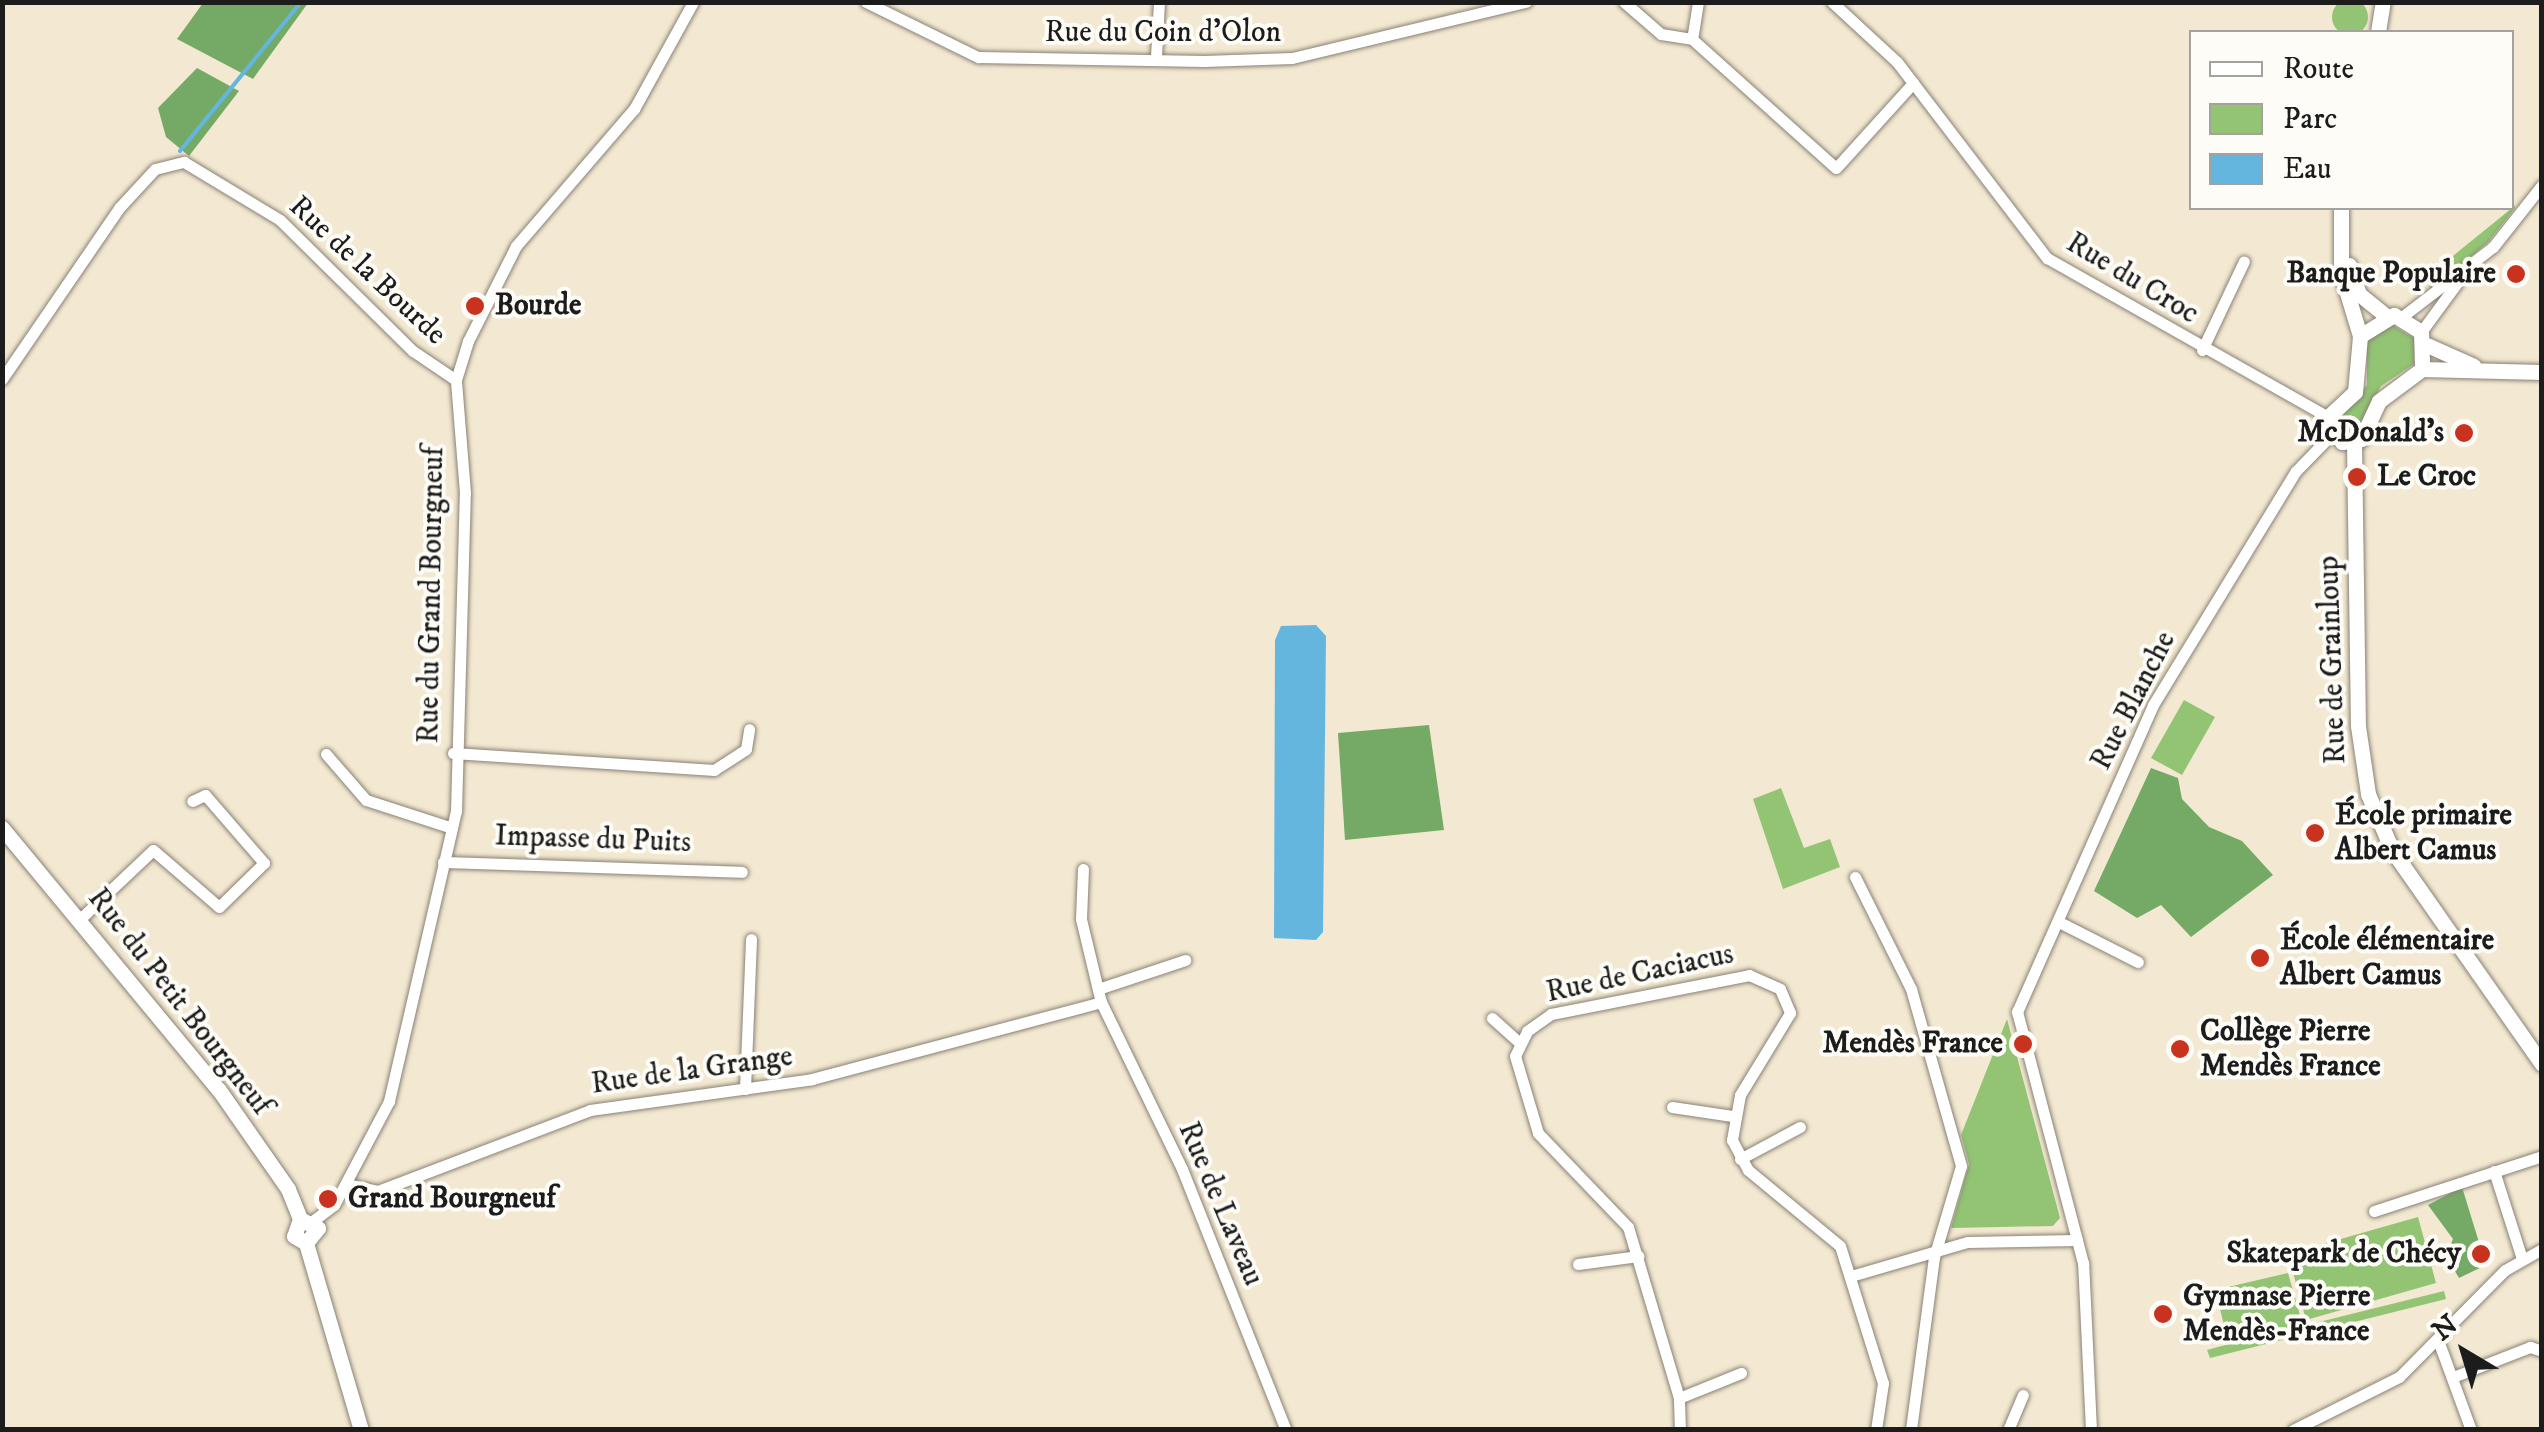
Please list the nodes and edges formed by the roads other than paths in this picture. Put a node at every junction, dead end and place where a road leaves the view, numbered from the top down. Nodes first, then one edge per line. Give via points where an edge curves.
1 (693, 2) edge
2 (866, 2) edge
3 (1160, 2) edge
4 (1526, 2) edge
5 (1624, 2) edge
6 (1698, 2) edge
7 (1832, 2) edge
8 (2375, 2) edge
9 (2383, 2) edge
10 (2370, 30) edge
11 (2378, 30) edge
12 (1692, 39) junction
13 (1156, 57) junction
14 (1912, 83) junction
15 (2542, 186) edge
16 (2345, 210) edge
17 (2345, 210) edge
18 (2244, 261) dead end
19 (2462, 276) junction
20 (2386, 316) junction
21 (2403, 316) junction
22 (2360, 336) junction
23 (2424, 338) junction
24 (2202, 350) junction
25 (2487, 368) junction
26 (2422, 369) junction
27 (2542, 372) edge
28 (2, 380) edge
29 (456, 380) junction
30 (2328, 417) junction
31 (2332, 434) junction
32 (2354, 442) junction
33 (749, 728) dead end
34 (453, 752) junction
35 (326, 754) dead end
36 (192, 801) dead end
37 (2, 828) edge
38 (452, 828) junction
39 (443, 862) junction
40 (1083, 869) dead end
41 (742, 872) dead end
42 (1854, 877) dead end
43 (80, 919) junction
44 (2063, 924) junction
45 (751, 938) dead end
46 (1184, 960) dead end
47 (2138, 962) dead end
48 (1099, 996) junction
49 (1492, 1018) dead end
50 (1520, 1042) junction
51 (2542, 1064) edge
52 (745, 1089) junction
53 (1672, 1107) dead end
54 (1732, 1116) junction
55 (1800, 1128) dead end
56 (2542, 1156) edge
57 (1740, 1159) junction
58 (2494, 1170) junction
59 (347, 1184) junction
60 (2374, 1211) dead end
61 (307, 1220) junction
62 (2077, 1240) junction
63 (1937, 1247) junction
64 (2542, 1249) edge
65 (1638, 1256) junction
66 (2522, 1258) junction
67 (1578, 1264) dead end
68 (1851, 1276) junction
69 (2438, 1343) junction
70 (2542, 1352) edge
71 (1741, 1373) dead end
72 (2453, 1377) junction
73 (2023, 1395) dead end
74 (1679, 1398) junction
75 (361, 1430) edge
76 (1286, 1430) edge
77 (1680, 1430) edge
78 (1876, 1430) edge
79 (1911, 1430) edge
80 (2008, 1430) edge
81 (2091, 1430) edge
82 (2293, 1430) edge
83 (2472, 1430) edge

1 - 29 street, Rue du Grand Bourgneuf via 634,108 500,272
2 - 13 street, Rue du Coin d'Olon via 978,57
3 - 13 street
4 - 13 street, Rue du Coin d'Olon via 1292,58
5 - 12 street via 1661,34
6 - 12 street
7 - 14 street, Rue du Croc
8 - 10 street
9 - 11 street
12 - 14 street via 1836,168
14 - 24 street, Rue du Croc via 2047,258
15 - 19 street
16 - 20 street via 2349,266 2359,294
17 - 22 street via 2340,272
18 - 24 street
19 - 21 street
19 - 23 street
20 - 21 street
20 - 22 street
21 - 23 street
22 - 30 street via 2355,392
23 - 25 street
23 - 26 street
24 - 30 street, Rue du Croc
25 - 26 street
25 - 27 street
26 - 32 street via 2385,394
28 - 29 street, Rue de la Bourde via 143,180 184,162 280,220 414,351
29 - 34 street, Rue du Grand Bourgneuf via 465,494
30 - 31 street
31 - 32 street
31 - 44 street, Rue Blanche via 2296,471 2153,705
32 - 51 street, Rue de Grainloup via 2358,726 2368,794 2406,870
33 - 34 street via 746,749 714,770 560,753
34 - 38 street, Rue du Grand Bourgneuf
35 - 38 street via 366,800
36 - 43 street via 205,795 264,862 219,907 153,850
37 - 43 street, Rue du Petit Bourgneuf
38 - 39 street, Rue du Grand Bourgneuf
39 - 41 street, Impasse du Puits
39 - 59 street, Rue du Grand Bourgneuf via 399,1068
40 - 48 street, Rue de Laveau via 1081,919
42 - 63 street via 1911,990 1961,1166
43 - 61 street, Rue du Petit Bourgneuf via 218,1090
44 - 47 street
44 - 62 street, Rue Blanche via 2017,1012
45 - 52 street
46 - 48 street, Rue de la Grange
48 - 52 street, Rue de la Grange
48 - 76 street, Rue de Laveau via 1182,1169
49 - 50 street
50 - 54 street, Rue de Caciacus via 1551,1014 1761,978 1785,994 1790,1013
50 - 65 street via 1515,1067 1532,1125 1620,1216
52 - 59 street, Rue de la Grange via 590,1110 378,1190
53 - 54 street
54 - 57 street
55 - 57 street
56 - 58 street
57 - 68 street via 1834,1234
58 - 60 street
58 - 66 street
59 - 61 street
61 - 75 street, Rue du Petit Bourgneuf via 294,1236 306,1243
62 - 63 street
62 - 81 street via 2090,1309
63 - 68 street
63 - 79 street
64 - 66 street
65 - 67 street
65 - 74 street
66 - 69 street
68 - 78 street via 1883,1383
69 - 72 street
69 - 82 street via 2373,1394
70 - 72 street via 2530,1347
71 - 74 street
72 - 83 street
73 - 80 street
74 - 77 street

